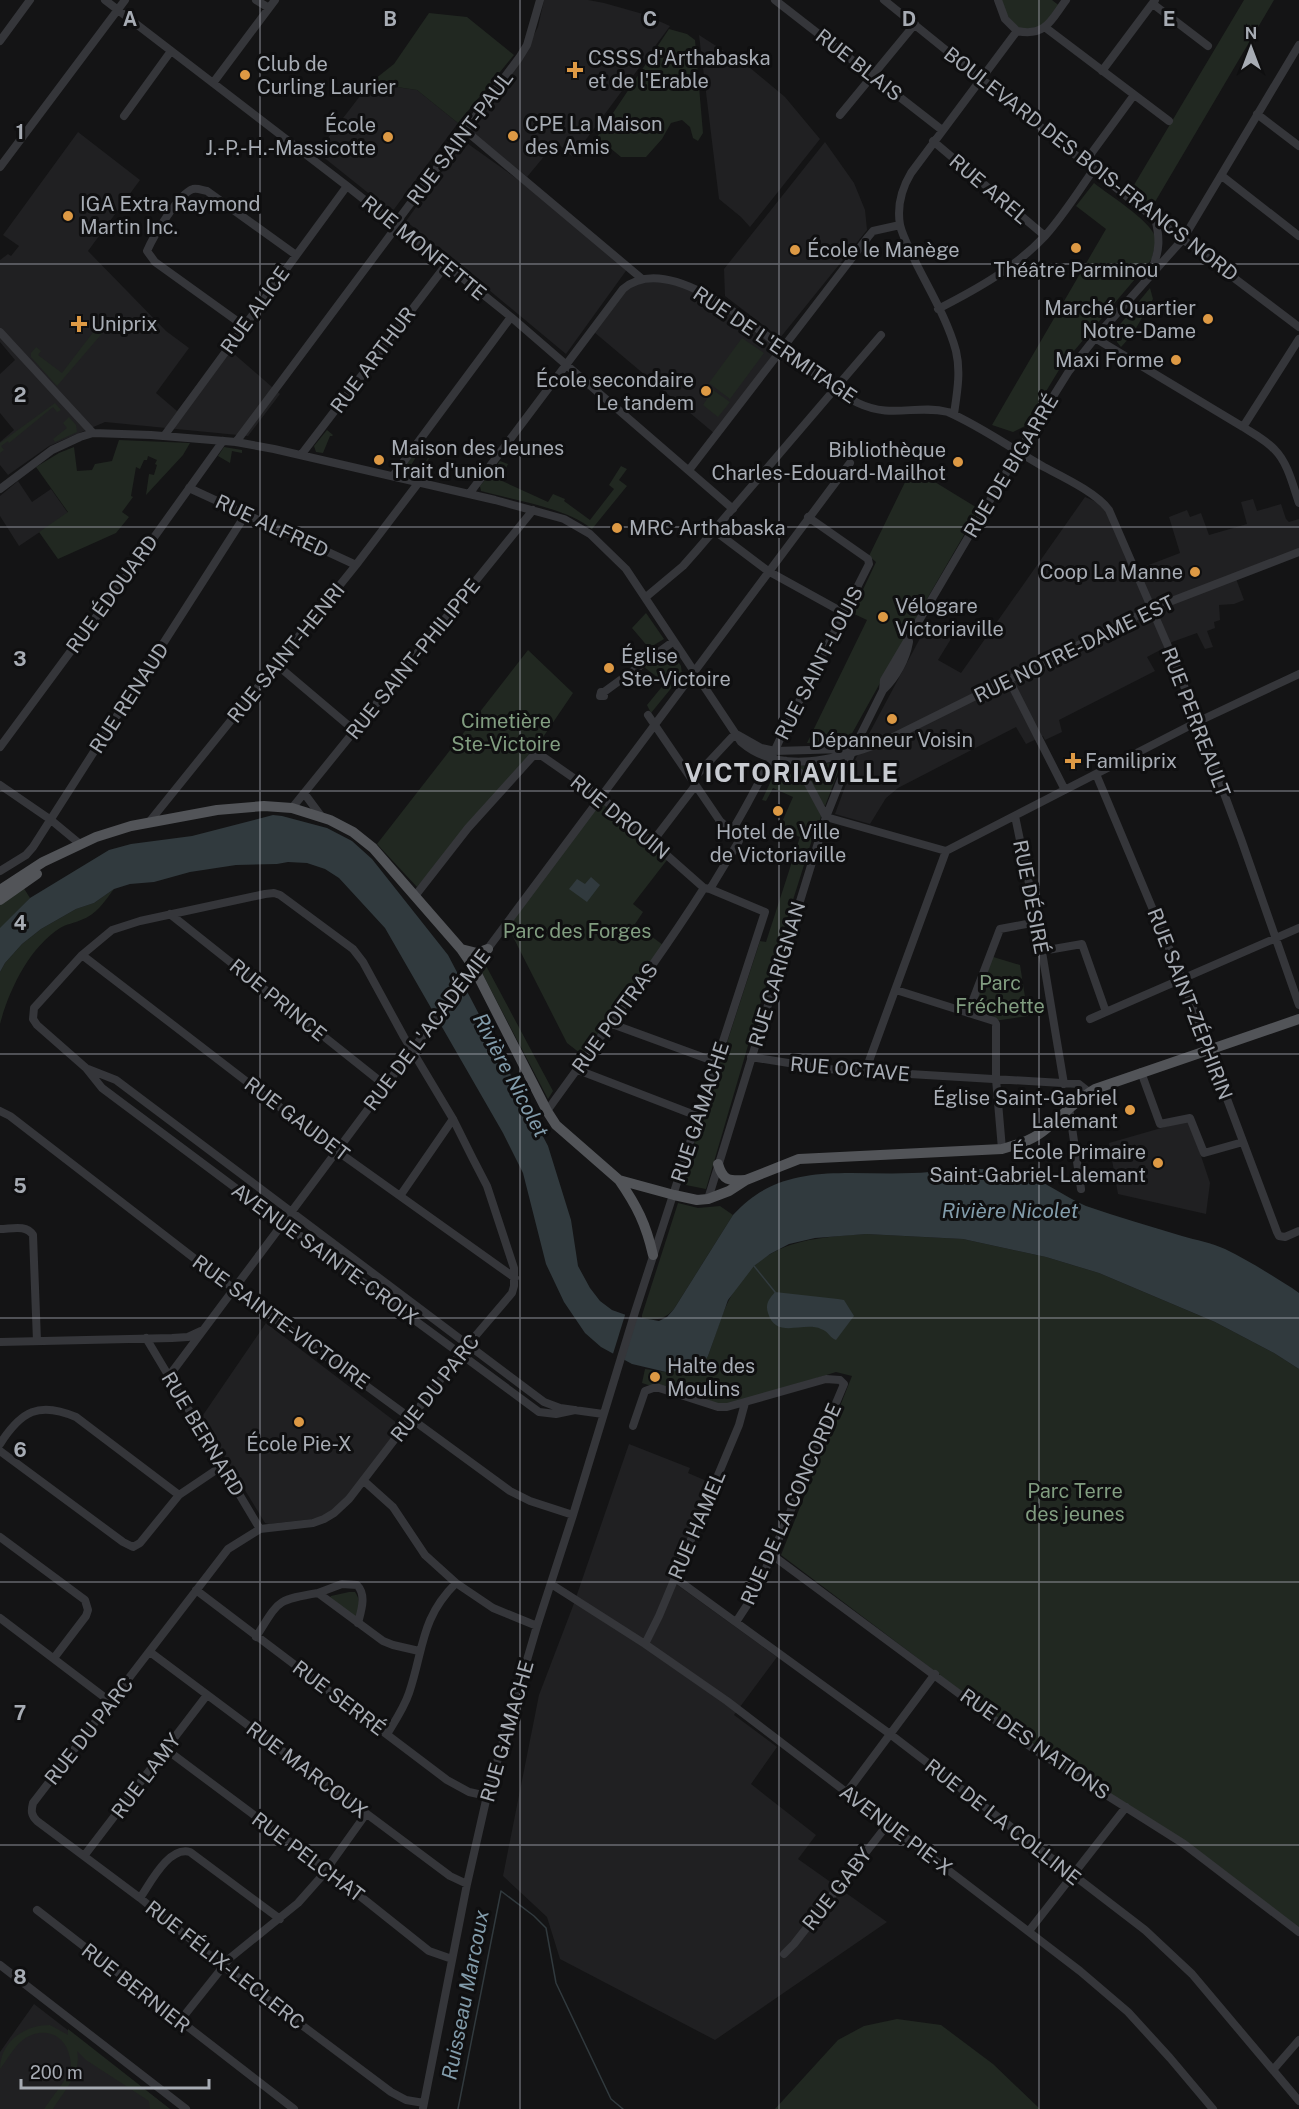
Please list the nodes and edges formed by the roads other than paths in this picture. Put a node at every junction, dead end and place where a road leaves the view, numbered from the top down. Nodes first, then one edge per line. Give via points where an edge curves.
1 (30, 0) edge
2 (105, 0) edge
3 (125, 0) edge
4 (256, 0) edge
5 (275, 0) edge
6 (540, 0) edge
7 (775, 0) edge
8 (884, 0) edge
9 (998, 0) edge
10 (1066, 0) edge
11 (1154, 2) edge
12 (269, 8) junction
13 (117, 9) junction
14 (915, 24) junction
15 (1046, 28) junction
16 (1017, 31) junction
17 (0, 41) edge
18 (1299, 45) edge
19 (1208, 46) dead end
20 (171, 51) junction
21 (1102, 71) junction
22 (872, 75) junction
23 (981, 78) junction
24 (213, 83) junction
25 (1134, 95) junction
26 (1257, 114) junction
27 (840, 115) dead end
28 (124, 116) dead end
29 (1169, 121) dead end
30 (942, 130) junction
31 (466, 131) junction
32 (933, 141) junction
33 (1299, 146) edge
34 (1085, 162) junction
35 (0, 167) edge
36 (1094, 169) junction
37 (1222, 176) junction
38 (347, 186) junction
39 (1155, 218) junction
40 (900, 225) junction
41 (397, 226) junction
42 (1045, 236) junction
43 (1299, 236) edge
44 (1183, 238) junction
45 (296, 255) junction
46 (446, 265) junction
47 (1149, 276) junction
48 (641, 278) junction
49 (938, 309) junction
50 (511, 318) junction
51 (244, 326) junction
52 (1299, 327) edge
53 (0, 332) edge
54 (881, 335) dead end
55 (1095, 338) junction
56 (1299, 339) edge
57 (784, 347) junction
58 (566, 365) junction
59 (836, 390) junction
60 (954, 414) junction
61 (1243, 427) junction
62 (93, 433) junction
63 (164, 436) junction
64 (223, 441) junction
65 (236, 442) junction
66 (1019, 451) junction
67 (301, 455) junction
68 (850, 463) dead end
69 (689, 470) junction
70 (393, 476) junction
71 (419, 482) junction
72 (189, 488) junction
73 (0, 489) edge
74 (469, 494) junction
75 (1299, 503) edge
76 (733, 508) junction
77 (533, 510) junction
78 (246, 514) junction
79 (808, 517) junction
80 (714, 531) junction
81 (1299, 552) edge
82 (356, 565) junction
83 (768, 571) junction
84 (646, 597) junction
85 (1151, 609) junction
86 (844, 613) junction
87 (675, 641) junction
88 (277, 664) junction
89 (693, 672) junction
90 (1298, 678) edge
91 (1009, 680) junction
92 (705, 686) junction
93 (680, 689) junction
94 (604, 692) dead end
95 (648, 715) dead end
96 (1197, 722) junction
97 (655, 723) junction
98 (355, 731) junction
99 (735, 734) junction
100 (0, 747) edge
101 (852, 752) junction
102 (774, 755) junction
103 (786, 760) junction
104 (1096, 774) junction
105 (694, 783) junction
106 (0, 785) edge
107 (1065, 790) junction
108 (304, 793) junction
109 (601, 797) junction
110 (292, 808) junction
111 (321, 816) junction
112 (1015, 816) junction
113 (826, 817) junction
114 (51, 820) junction
115 (150, 821) junction
116 (732, 831) junction
117 (652, 841) junction
118 (80, 844) junction
119 (946, 851) junction
120 (66, 852) junction
121 (0, 871) edge
122 (707, 889) junction
123 (0, 890) edge
124 (416, 896) junction
125 (0, 900) edge
126 (765, 912) joint
127 (170, 914) junction
128 (1037, 922) junction
129 (1299, 928) edge
130 (1276, 938) junction
131 (461, 949) junction
132 (488, 949) junction
133 (1042, 951) junction
134 (82, 955) junction
135 (474, 968) junction
136 (1182, 979) junction
137 (896, 990) junction
138 (1299, 1005) edge
139 (1106, 1012) junction
140 (968, 1013) junction
141 (1090, 1019) dead end
142 (1299, 1019) edge
143 (612, 1024) junction
144 (1209, 1049) junction
145 (412, 1050) junction
146 (751, 1057) junction
147 (716, 1062) junction
148 (86, 1068) junction
149 (578, 1070) junction
150 (865, 1072) junction
151 (1141, 1072) junction
152 (996, 1079) junction
153 (1064, 1084) junction
154 (386, 1086) junction
155 (1089, 1092) junction
156 (1069, 1107) junction
157 (0, 1111) edge
158 (547, 1111) junction
159 (700, 1117) junction
160 (453, 1119) junction
161 (194, 1138) junction
162 (1243, 1142) junction
163 (1002, 1149) junction
164 (185, 1151) junction
165 (337, 1151) junction
166 (718, 1164) junction
167 (619, 1180) junction
168 (746, 1180) junction
169 (1081, 1188) dead end
170 (674, 1195) junction
171 (400, 1196) junction
172 (708, 1199) junction
173 (292, 1212) junction
174 (283, 1223) junction
175 (0, 1229) edge
176 (1299, 1231) edge
177 (653, 1255) junction
178 (515, 1278) junction
179 (234, 1289) junction
180 (204, 1330) junction
181 (146, 1338) junction
182 (37, 1341) junction
183 (0, 1342) edge
184 (469, 1344) junction
185 (460, 1354) junction
186 (169, 1376) junction
187 (745, 1403) junction
188 (575, 1410) junction
189 (603, 1414) junction
190 (411, 1417) junction
191 (633, 1426) dead end
192 (0, 1444) edge
193 (0, 1451) edge
194 (222, 1466) junction
195 (364, 1481) junction
196 (179, 1495) junction
197 (573, 1515) junction
198 (260, 1529) junction
199 (0, 1537) edge
200 (772, 1555) junction
201 (675, 1578) junction
202 (456, 1584) junction
203 (551, 1584) junction
204 (196, 1590) junction
205 (318, 1593) junction
206 (0, 1618) edge
207 (736, 1622) junction
208 (358, 1623) junction
209 (537, 1626) junction
210 (256, 1636) junction
211 (645, 1644) junction
212 (419, 1651) junction
213 (150, 1652) junction
214 (54, 1658) junction
215 (935, 1674) junction
216 (207, 1695) junction
217 (112, 1702) junction
218 (387, 1734) junction
219 (890, 1734) junction
220 (167, 1750) junction
221 (847, 1792) junction
222 (487, 1796) junction
223 (1125, 1807) junction
224 (366, 1814) junction
225 (32, 1816) joint
226 (888, 1824) junction
227 (84, 1856) junction
228 (326, 1869) junction
229 (1072, 1876) junction
230 (468, 1884) junction
231 (140, 1898) junction
232 (37, 1910) dead end
233 (280, 1919) junction
234 (1029, 1931) junction
235 (1299, 1932) edge
236 (784, 1954) dead end
237 (453, 1959) junction
238 (0, 1965) edge
239 (223, 1966) junction
240 (179, 2022) junction
241 (1299, 2040) edge
242 (1273, 2070) junction
243 (1299, 2101) edge
244 (424, 2106) edge
245 (186, 2109) edge
246 (294, 2109) edge
247 (1213, 2109) edge

1 - 17 street
2 - 13 street, RUE MONFETTE
3 - 13 street
4 - 12 street
5 - 12 street
6 - 31 street, RUE SAINT-PAUL via 527,45
7 - 22 street, RUE BLAIS
8 - 14 street, BOULEVARD DES BOIS-FRANCS NORD
9 - 16 street via 1005,19
10 - 15 street
11 - 19 street
11 - 21 street
12 - 24 street
13 - 20 street, RUE MONFETTE
13 - 35 street
14 - 22 street
14 - 23 street, BOULEVARD DES BOIS-FRANCS NORD
15 - 16 street via 1037,33
15 - 21 street
16 - 23 street
18 - 26 street, RUE DE BIGARRÉ
20 - 24 street, RUE MONFETTE
20 - 28 street
21 - 25 street
22 - 27 street
22 - 30 street, RUE BLAIS
23 - 30 street
23 - 34 street, BOULEVARD DES BOIS-FRANCS NORD
24 - 38 street, RUE MONFETTE
25 - 29 street
25 - 34 street
26 - 33 street
26 - 37 street, RUE DE BIGARRÉ
30 - 32 street
31 - 41 street, RUE SAINT-PAUL
31 - 48 street
32 - 40 street via 905,182
32 - 42 street, RUE AREL
34 - 36 street, BOULEVARD DES BOIS-FRANCS NORD
36 - 39 street, BOULEVARD DES BOIS-FRANCS NORD
36 - 42 street
37 - 43 street
37 - 44 street, RUE DE BIGARRÉ
38 - 41 street, RUE MONFETTE
38 - 45 street, RUE ALICE
39 - 44 street, BOULEVARD DES BOIS-FRANCS NORD
39 - 47 street, RUE DE BIGARRÉ via 1159,251
40 - 49 street
40 - 57 street via 873,231
41 - 46 street, RUE MONFETTE
41 - 65 street, RUE SAINT-PAUL
42 - 49 street via 1008,268
44 - 47 street, RUE DE BIGARRÉ
44 - 52 street, BOULEVARD DES BOIS-FRANCS NORD
45 - 51 street, RUE ALICE
45 - 51 street via 207,191 195,188 185,193 147,251 155,262
46 - 50 street, RUE MONFETTE
46 - 67 street, RUE ARTHUR
47 - 55 street, RUE DE BIGARRÉ
48 - 57 street, RUE DE L'ERMITAGE via 667,279 694,288
48 - 58 street via 623,289
49 - 60 street via 958,364
50 - 58 street, RUE MONFETTE
50 - 70 street
51 - 63 street, RUE ALICE
53 - 62 street
54 - 59 street
55 - 61 street
55 - 66 street, RUE DE BIGARRÉ via 1069,371
56 - 61 street
57 - 59 street, RUE DE L'ERMITAGE
57 - 69 street
58 - 69 street, RUE MONFETTE
58 - 74 street
59 - 60 street, RUE DE L'ERMITAGE via 857,403 882,411 941,410
59 - 76 street
60 - 66 street, RUE DE L'ERMITAGE
61 - 75 street via 1276,450
62 - 63 street
62 - 73 street via 52,450
63 - 64 street
64 - 65 street
64 - 72 street, RUE ÉDOUARD
65 - 67 street
66 - 85 street, RUE PERREAULT via 1106,506
66 - 101 street, RUE DE BIGARRÉ via 901,649
67 - 70 street
68 - 79 street, RUE DE L'ACADÉMIE
69 - 76 street, RUE MONFETTE
70 - 71 street
71 - 74 street
71 - 82 street, RUE SAINT-HENRI
72 - 78 street, RUE ALFRED
72 - 100 street, RUE ÉDOUARD
74 - 77 street
76 - 80 street
77 - 84 street via 564,519 590,534 626,569
77 - 98 street, RUE SAINT-PHILIPPE
78 - 82 street, RUE ALFRED
78 - 114 street, RUE RENAUD
79 - 83 street, RUE DE L'ACADÉMIE
79 - 86 street, RUE SAINT-LOUIS via 869,561
80 - 83 street
80 - 84 street via 683,566
81 - 85 street, RUE NOTRE-DAME EST
82 - 88 street, RUE SAINT-HENRI
83 - 86 street
83 - 89 street, RUE DE L'ACADÉMIE
84 - 87 street
85 - 91 street, RUE NOTRE-DAME EST
85 - 96 street, RUE PERREAULT
86 - 102 street, RUE SAINT-LOUIS
87 - 89 street
87 - 94 street
88 - 98 street
88 - 115 street, RUE SAINT-HENRI
89 - 92 street
89 - 93 street, RUE DE L'ACADÉMIE
90 - 96 street
91 - 101 street, RUE NOTRE-DAME EST via 881,743
91 - 107 street
92 - 93 street
92 - 99 street
93 - 97 street, RUE DE L'ACADÉMIE
95 - 97 street
96 - 104 street
96 - 130 street, RUE PERREAULT
97 - 105 street
97 - 109 street, RUE DE L'ACADÉMIE
98 - 108 street, RUE SAINT-PHILIPPE
99 - 102 street via 755,753
99 - 105 street
101 - 102 street via 844,749
101 - 103 street, RUE NOTRE-DAME EST via 826,759
101 - 113 street, RUE CARIGNAN
102 - 103 street, RUE NOTRE-DAME EST
102 - 116 street, RUE SAINT-LOUIS
103 - 113 street via 804,776
104 - 107 street
104 - 136 street, RUE SAINT-ZÉPHIRIN
105 - 116 street via 720,821
105 - 117 street
106 - 114 street
107 - 112 street
108 - 110 street, RUE SAINT-PHILIPPE
108 - 111 street
109 - 117 street, RUE DROUIN
109 - 124 street, RUE DROUIN via 542,756 533,756 468,828
109 - 132 street, RUE DE L'ACADÉMIE
110 - 111 main road
110 - 115 main road via 243,807
111 - 124 main road via 365,841
112 - 119 street
112 - 128 street, RUE DÉSIRÉ
113 - 119 street
113 - 146 street, RUE CARIGNAN
114 - 118 street
114 - 121 street, RUE RENAUD via 30,851
115 - 118 main road
116 - 122 street, RUE POITRAS via 739,841
117 - 122 street, RUE DROUIN
118 - 120 main road
119 - 137 street
120 - 123 main road
120 - 125 main road
122 - 126 street, RUE DROUIN
122 - 143 street, RUE POITRAS
124 - 131 main road
126 - 147 street, RUE GAMACHE
127 - 134 street via 112,930
127 - 145 street via 270,893 280,895 359,955
127 - 154 street, RUE PRINCE
128 - 133 street, RUE DÉSIRÉ
128 - 140 street via 1000,929
129 - 130 street
130 - 136 street
130 - 138 street, RUE PERREAULT
131 - 132 main road via 477,953
131 - 135 main road
132 - 135 street, RUE DE L'ACADÉMIE
133 - 139 street via 1084,946
133 - 153 street, RUE DÉSIRÉ
134 - 148 street, AVENUE SAINTE-CROIX via 34,1008 33,1019
134 - 165 street, RUE GAUDET
135 - 145 street, RUE DE L'ACADÉMIE
135 - 158 main road
136 - 139 street
136 - 144 street, RUE SAINT-ZÉPHIRIN
137 - 140 street
137 - 150 street
139 - 141 street
140 - 152 street via 996,1024
142 - 144 main road
143 - 147 street
143 - 149 street, RUE POITRAS
144 - 151 main road
144 - 162 street, RUE SAINT-ZÉPHIRIN
145 - 154 street, RUE DE L'ACADÉMIE
145 - 160 street
146 - 150 street, RUE OCTAVE
146 - 166 street, RUE CARIGNAN
147 - 159 street, RUE GAMACHE
148 - 161 street, AVENUE SAINTE-CROIX via 116,1080
148 - 164 street, AVENUE SAINTE-CROIX via 102,1088
149 - 158 street, RUE POITRAS
149 - 159 street
150 - 152 street, RUE OCTAVE
151 - 155 main road
151 - 162 street via 1158,1123 1190,1118 1203,1152
152 - 153 street, RUE OCTAVE
152 - 163 street
153 - 155 street, RUE OCTAVE via 1079,1084
154 - 165 street, RUE DE L'ACADÉMIE
155 - 156 main road
156 - 163 main road via 1030,1139
156 - 169 street
157 - 179 street, RUE SAINTE-VICTOIRE
158 - 167 main road via 556,1125
159 - 170 street, RUE GAMACHE
160 - 171 street
160 - 178 street via 487,1186
161 - 164 street
161 - 173 street, AVENUE SAINTE-CROIX
162 - 176 street, RUE SAINT-ZÉPHIRIN via 1280,1236
163 - 168 main road via 813,1157 788,1162
164 - 174 street, AVENUE SAINTE-CROIX
165 - 171 street, RUE GAUDET
165 - 173 street, RUE DE L'ACADÉMIE
166 - 168 main road via 721,1175 728,1179
166 - 172 street, RUE CARIGNAN
167 - 170 main road
167 - 177 main road via 640,1213
168 - 172 main road
170 - 172 main road
170 - 177 street, RUE GAMACHE
171 - 178 street, RUE GAUDET
173 - 174 street, RUE DE L'ACADÉMIE
173 - 184 street, AVENUE SAINTE-CROIX
174 - 179 street, RUE DE L'ACADÉMIE
174 - 185 street, AVENUE SAINTE-CROIX
175 - 182 street via 25,1228 33,1235
177 - 189 street, RUE GAMACHE
178 - 184 street, RUE DU PARC via 512,1293
179 - 180 street, RUE DE L'ACADÉMIE
179 - 190 street, RUE SAINTE-VICTOIRE
180 - 181 street via 188,1337
180 - 186 street, RUE DE L'ACADÉMIE
181 - 182 street
181 - 186 street, RUE BERNARD
182 - 183 street
184 - 185 street, RUE DU PARC
184 - 188 street, AVENUE SAINTE-CROIX via 544,1402
185 - 188 street, AVENUE SAINTE-CROIX via 538,1412
185 - 190 street, RUE DU PARC
186 - 194 street, RUE BERNARD
187 - 191 street via 718,1407 650,1389
187 - 200 street, RUE DE LA CONCORDE via 826,1379 844,1384
187 - 201 street, RUE HAMEL
188 - 189 street, AVENUE SAINTE-CROIX
189 - 197 street, RUE GAMACHE
190 - 195 street, RUE DU PARC
190 - 197 street, RUE SAINTE-VICTOIRE via 519,1497
192 - 196 street via 22,1415 42,1409 64,1412
193 - 196 street via 133,1547
194 - 196 street
194 - 198 street, RUE BERNARD
195 - 198 street, RUE DU PARC via 342,1507 324,1519
195 - 202 street via 393,1508 425,1555
197 - 203 street, RUE GAMACHE
198 - 204 street, RUE DU PARC via 228,1549
199 - 214 street via 85,1600 86,1616
200 - 207 street, RUE DE LA CONCORDE
200 - 215 street, RUE DES NATIONS
201 - 207 street, RUE DE LA COLLINE
201 - 211 street, RUE HAMEL
202 - 209 street via 493,1608
202 - 212 street via 435,1607
203 - 209 street, RUE GAMACHE
203 - 211 street, AVENUE PIE-X
204 - 210 street, RUE SERRÉ
204 - 213 street, RUE DU PARC
205 - 208 street
205 - 208 street via 342,1584 357,1585 363,1598
205 - 210 street via 280,1602
206 - 214 street
207 - 219 street, RUE DE LA COLLINE
208 - 212 street via 393,1646
209 - 222 street, RUE GAMACHE
210 - 218 street, RUE SERRÉ
211 - 221 street, AVENUE PIE-X
212 - 218 street via 405,1705
213 - 216 street, RUE MARCOUX
213 - 217 street, RUE DU PARC
214 - 217 street
215 - 219 street
215 - 223 street, RUE DES NATIONS via 1035,1750
216 - 220 street, RUE LAMY
216 - 224 street, RUE MARCOUX
217 - 225 street, RUE DU PARC via 33,1803
218 - 222 street, RUE SERRÉ via 456,1786
219 - 221 street
219 - 229 street, RUE DE LA COLLINE
220 - 227 street, RUE LAMY
220 - 228 street, RUE PELCHAT
221 - 226 street, AVENUE PIE-X
222 - 230 street, RUE GAMACHE
223 - 229 street
223 - 235 street, RUE DES NATIONS via 1184,1844
224 - 228 street
224 - 230 street, RUE MARCOUX via 450,1876
225 - 227 street, RUE FÉLIX-LECLERC
226 - 234 street, AVENUE PIE-X
226 - 236 street, RUE GABY
227 - 231 street, RUE FÉLIX-LECLERC
228 - 233 street
228 - 237 street, RUE PELCHAT via 429,1951
229 - 234 street
229 - 242 street, RUE DE LA COLLINE via 1177,1959
230 - 237 street, RUE GAMACHE
231 - 233 street via 171,1856 184,1850
231 - 239 street, RUE FÉLIX-LECLERC
232 - 240 street, RUE BERNIER
233 - 239 street via 236,1951
234 - 247 street, AVENUE PIE-X via 1128,2012
237 - 244 street, RUE GAMACHE
238 - 245 street
239 - 240 street
239 - 244 street, RUE FÉLIX-LECLERC via 391,2092
240 - 246 street, RUE BERNIER
241 - 242 street
242 - 243 street, RUE DE LA COLLINE

